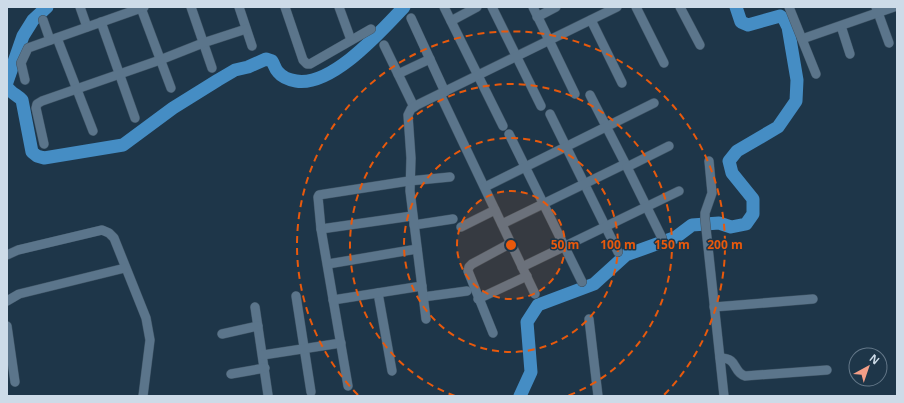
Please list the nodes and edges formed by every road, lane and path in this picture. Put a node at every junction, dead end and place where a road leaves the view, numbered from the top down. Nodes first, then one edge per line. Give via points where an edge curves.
1 (80, 7) edge
2 (191, 7) edge
3 (239, 7) edge
4 (285, 7) edge
5 (339, 7) edge
6 (444, 7) edge
7 (477, 7) edge
8 (492, 7) edge
9 (533, 7) edge
10 (556, 7) edge
11 (617, 7) edge
12 (636, 7) edge
13 (680, 7) edge
14 (789, 7) edge
15 (894, 7) edge
16 (142, 8) edge
17 (123, 10) edge
18 (877, 10) edge
19 (537, 17) junction
20 (411, 18) dead end
21 (43, 20) dead end
22 (591, 20) junction
23 (451, 21) junction
24 (101, 22) junction
25 (841, 26) junction
26 (87, 27) junction
27 (246, 29) junction
28 (370, 29) dead end
29 (54, 39) junction
30 (802, 39) junction
31 (351, 40) junction
32 (549, 41) junction
33 (203, 43) junction
34 (889, 43) dead end
35 (700, 45) dead end
36 (252, 46) dead end
37 (384, 46) dead end
38 (850, 54) dead end
39 (517, 57) junction
40 (430, 59) junction
41 (160, 60) junction
42 (664, 63) dead end
43 (212, 68) dead end
44 (119, 74) junction
45 (398, 74) junction
46 (816, 74) dead end
47 (478, 75) junction
48 (26, 80) dead end
49 (622, 83) dead end
50 (171, 88) dead end
51 (77, 89) junction
52 (443, 93) junction
53 (576, 94) dead end
54 (590, 95) dead end
55 (654, 103) dead end
56 (541, 106) dead end
57 (414, 107) junction
58 (550, 114) dead end
59 (135, 118) dead end
60 (503, 126) dead end
61 (606, 127) junction
62 (93, 131) dead end
63 (509, 134) dead end
64 (44, 144) dead end
65 (668, 146) dead end
66 (566, 147) junction
67 (709, 161) dead end
68 (525, 166) junction
69 (626, 166) junction
70 (450, 177) dead end
71 (409, 181) junction
72 (585, 185) junction
73 (485, 187) junction
74 (679, 191) dead end
75 (544, 204) junction
76 (646, 206) junction
77 (495, 210) junction
78 (413, 220) junction
79 (454, 220) dead end
80 (502, 224) junction
81 (462, 226) dead end
82 (604, 226) junction
83 (321, 229) junction
84 (662, 238) dead end
85 (511, 243) junction
86 (564, 245) junction
87 (417, 249) junction
88 (618, 252) dead end
89 (7, 255) edge
90 (328, 264) junction
91 (522, 267) junction
92 (126, 268) junction
93 (527, 276) junction
94 (582, 282) dead end
95 (422, 286) junction
96 (467, 291) dead end
97 (378, 293) junction
98 (535, 294) dead end
99 (296, 296) dead end
100 (423, 298) junction
101 (478, 299) junction
102 (813, 299) dead end
103 (334, 300) junction
104 (7, 301) edge
105 (255, 307) dead end
106 (714, 307) junction
107 (426, 319) dead end
108 (589, 319) dead end
109 (7, 326) edge
110 (258, 326) junction
111 (222, 334) dead end
112 (493, 334) dead end
113 (341, 343) junction
114 (304, 349) junction
115 (263, 355) junction
116 (720, 358) junction
117 (264, 368) junction
118 (827, 370) dead end
119 (392, 371) dead end
120 (231, 374) dead end
121 (15, 382) dead end
122 (348, 386) dead end
123 (310, 392) dead end
124 (268, 395) edge
125 (143, 396) edge
126 (598, 396) edge
127 (724, 396) edge

1 - 26 street
2 - 33 street
3 - 27 street
4 - 31 street via 306,64
5 - 31 street
6 - 23 street
7 - 23 street
8 - 39 street
9 - 19 street
10 - 19 street
11 - 22 street
12 - 42 street
13 - 35 street
14 - 30 street
15 - 18 street
16 - 17 street
16 - 41 street
17 - 24 street
18 - 25 street
18 - 34 street
19 - 32 street
20 - 40 street
21 - 29 street
22 - 32 street
22 - 49 street
23 - 47 street
24 - 26 street
24 - 44 street
25 - 30 street
25 - 38 street
26 - 29 street
27 - 33 street
27 - 36 street
28 - 31 street
29 - 48 street via 28,48 21,63
29 - 51 street
30 - 46 street
32 - 39 street
32 - 53 street
33 - 41 street
33 - 43 street
37 - 45 street
39 - 47 street
39 - 56 street
40 - 45 street
40 - 52 street
41 - 44 street
41 - 50 street
44 - 51 street
44 - 59 street
45 - 57 street
47 - 52 street
47 - 60 street
51 - 62 street
51 - 64 street via 37,104 36,113
52 - 57 street
52 - 73 street
54 - 61 street
55 - 61 street
57 - 71 street via 408,115 411,158
58 - 66 street
61 - 66 street
61 - 69 street
63 - 68 street
65 - 69 street
66 - 68 street
66 - 72 street
67 - 106 street via 712,193 705,219
68 - 73 street
68 - 75 street
69 - 72 street
69 - 76 street
70 - 71 street
71 - 78 street
71 - 83 street via 320,195 317,200
72 - 75 street
72 - 82 street
73 - 77 street
74 - 76 street
75 - 80 street
75 - 86 street
76 - 82 street
76 - 84 street
77 - 80 street
77 - 81 street
78 - 79 street
78 - 83 street
78 - 87 street
80 - 85 street
82 - 86 street
82 - 88 street
83 - 90 street
85 - 91 street
85 - 101 street via 469,267 469,275
86 - 91 street
86 - 94 street
87 - 90 street
87 - 95 street
89 - 92 street via 18,250 102,230 114,238
90 - 103 street
91 - 93 street
92 - 104 street via 19,294
92 - 125 street via 146,318 150,340
93 - 98 street
93 - 101 street
95 - 97 street
95 - 100 street
96 - 100 street
97 - 103 street
97 - 119 street
99 - 114 street
100 - 107 street
101 - 112 street
102 - 106 street
103 - 113 street
105 - 110 street
106 - 116 street
108 - 126 street
109 - 121 street
110 - 111 street
110 - 115 street
113 - 114 street
113 - 122 street
114 - 115 street
114 - 123 street
115 - 117 street
116 - 118 street via 731,360 739,374 745,376
116 - 127 street
117 - 120 street
117 - 124 street

